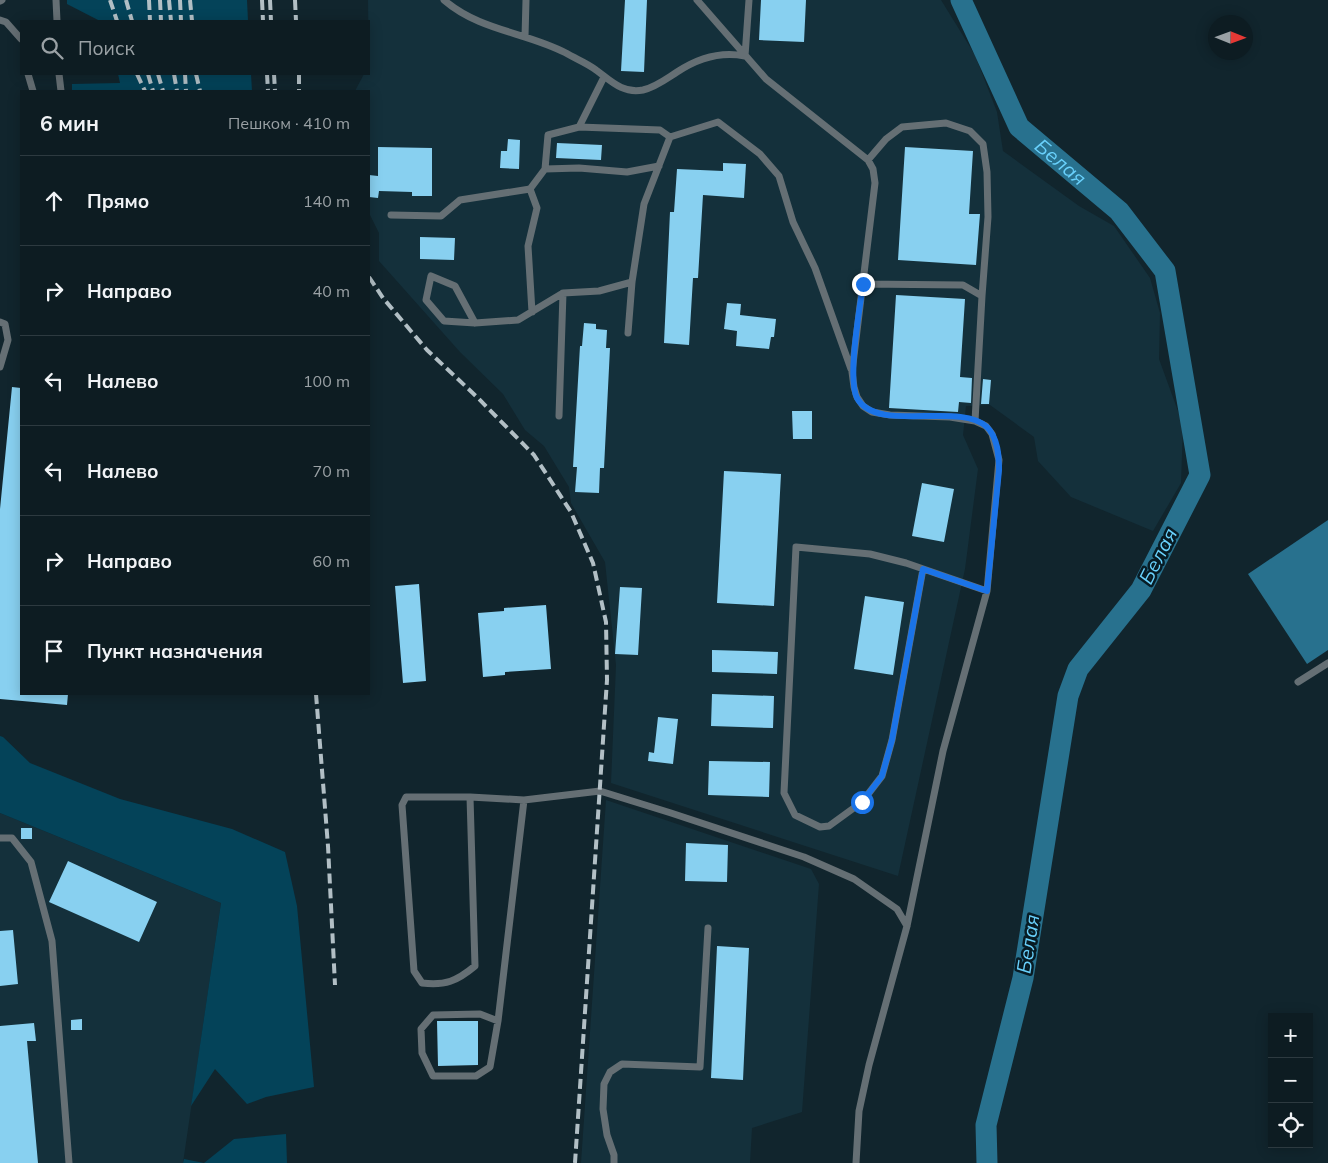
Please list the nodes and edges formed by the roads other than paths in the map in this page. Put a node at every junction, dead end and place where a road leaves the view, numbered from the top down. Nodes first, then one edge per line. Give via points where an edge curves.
1 (56, 0) edge
2 (444, 0) edge
3 (526, 0) edge
4 (697, 0) edge
5 (749, 0) edge
6 (0, 20) edge
7 (57, 20) edge
8 (525, 37) junction
9 (20, 38) edge
10 (746, 56) junction
11 (28, 75) edge
12 (59, 75) edge
13 (604, 77) junction
14 (33, 90) edge
15 (61, 90) edge
16 (579, 127) junction
17 (670, 137) junction
18 (868, 160) junction
19 (659, 166) junction
20 (544, 169) junction
21 (530, 189) junction
22 (391, 215) dead end
23 (632, 282) junction
24 (863, 284) junction
25 (563, 293) junction
26 (982, 296) junction
27 (532, 312) junction
28 (0, 322) edge
29 (475, 323) junction
30 (628, 333) dead end
31 (0, 367) edge
32 (852, 372) junction
33 (559, 416) dead end
34 (975, 421) junction
35 (923, 569) junction
36 (987, 591) junction
37 (1328, 662) edge
38 (1298, 682) dead end
39 (470, 797) junction
40 (524, 800) junction
41 (0, 838) edge
42 (907, 926) junction
43 (708, 928) dead end
44 (498, 1021) junction
45 (69, 1163) edge
46 (614, 1163) edge
47 (856, 1163) edge

1 - 7 lane
2 - 8 lane via 473,20
3 - 8 lane
4 - 10 lane
5 - 10 lane
6 - 9 lane via 6,22
8 - 13 lane via 563,52
10 - 13 lane via 732,53 703,58 688,64 660,84 642,90 622,89
10 - 18 lane via 766,78
11 - 14 lane
12 - 15 lane
13 - 16 lane
16 - 17 lane via 660,130
16 - 20 lane via 548,135
17 - 19 lane
17 - 32 lane via 718,122 760,154 779,176 793,222 815,268
18 - 24 lane via 875,183
18 - 26 lane via 886,138 902,127 946,123 970,131 983,144 988,217
19 - 20 lane via 628,172
19 - 23 lane via 644,204
20 - 21 lane
21 - 22 lane via 460,200 441,216
21 - 27 lane via 537,208 528,246
23 - 25 lane via 599,291
23 - 30 lane
24 - 26 lane via 964,285
24 - 32 lane
25 - 27 lane
25 - 33 lane
26 - 34 lane
27 - 29 lane via 518,320
28 - 31 lane via 5,324 8,340
29 - 29 lane via 444,321 426,300 430,276 455,286
32 - 34 lane via 857,397 872,412
34 - 36 lane via 986,426 992,434 999,460
35 - 35 lane via 870,554 796,547 784,793 795,815 820,827 829,826 862,802 882,776 892,740
35 - 36 lane
36 - 42 lane via 944,751
37 - 38 lane
39 - 39 lane via 406,797 402,805 414,971 422,982 436,985 460,979 475,966
39 - 40 lane
40 - 42 lane via 600,791 671,813 804,857 854,879 896,910
40 - 44 lane
41 - 45 lane via 12,838 31,862 52,941
42 - 47 lane via 884,1004 859,1111
43 - 46 lane via 700,1067 622,1064 610,1072 604,1084 603,1109
44 - 44 lane via 490,1067 476,1076 433,1076 422,1053 421,1029 433,1015 480,1014

